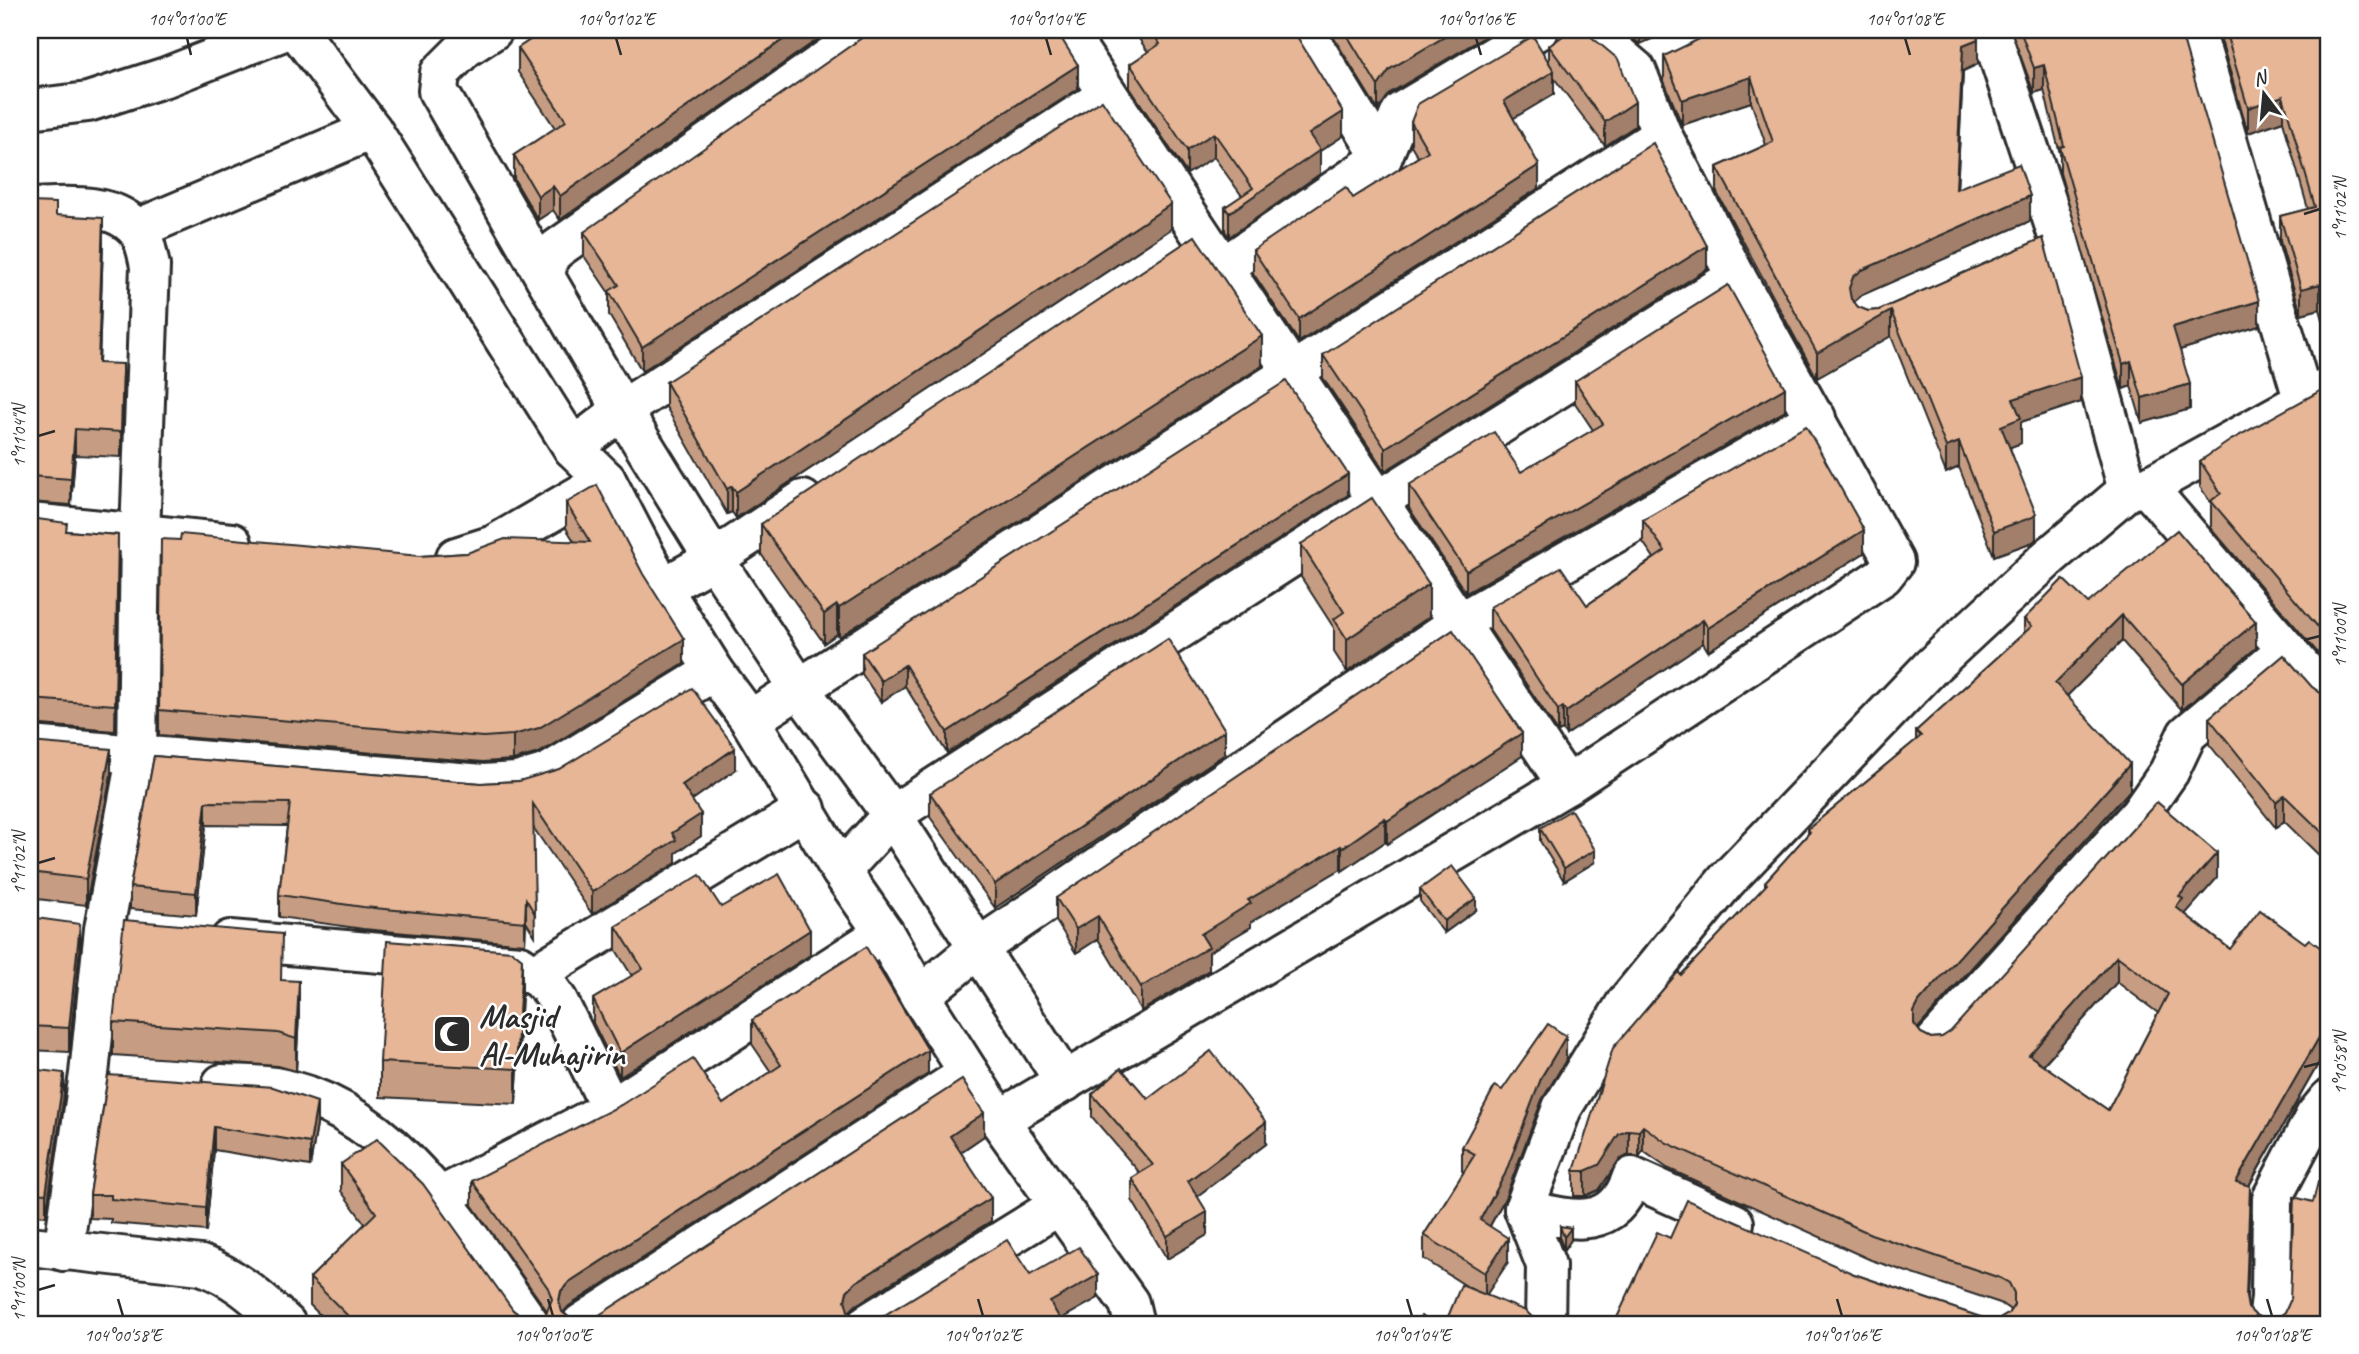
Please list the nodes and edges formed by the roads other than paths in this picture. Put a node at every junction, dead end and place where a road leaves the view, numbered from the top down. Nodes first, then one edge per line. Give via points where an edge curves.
1 (286, 30) edge
2 (297, 30) edge
3 (493, 30) edge
4 (869, 30) edge
5 (1065, 30) edge
6 (1304, 30) edge
7 (1538, 30) edge
8 (1589, 30) edge
9 (1990, 30) edge
10 (2195, 30) edge
11 (1674, 53) edge
12 (1636, 70) junction
13 (1108, 94) junction
14 (30, 109) edge
15 (372, 130) junction
16 (1662, 135) junction
17 (1382, 158) junction
18 (30, 208) edge
19 (137, 229) junction
20 (2057, 233) junction
21 (2020, 250) edge
22 (1223, 267) junction
23 (545, 277) junction
24 (1736, 277) junction
25 (1293, 372) junction
26 (2317, 394) edge
27 (622, 410) junction
28 (1816, 418) junction
29 (573, 448) junction
30 (606, 481) junction
31 (830, 483) edge
32 (2137, 489) junction
33 (1378, 501) junction
34 (30, 523) edge
35 (140, 534) junction
36 (273, 546) edge
37 (419, 559) edge
38 (714, 559) junction
39 (662, 588) junction
40 (1460, 622) junction
41 (2287, 650) junction
42 (714, 671) junction
43 (799, 688) junction
44 (2329, 699) edge
45 (750, 720) junction
46 (30, 746) edge
47 (137, 753) junction
48 (1567, 785) junction
49 (806, 809) junction
50 (892, 815) junction
51 (841, 871) junction
52 (67, 924) edge
53 (104, 929) junction
54 (146, 933) edge
55 (884, 933) junction
56 (201, 937) edge
57 (978, 948) junction
58 (535, 974) junction
59 (920, 996) junction
60 (1935, 1042) edge
61 (71, 1073) junction
62 (969, 1073) junction
63 (129, 1077) edge
64 (183, 1081) edge
65 (1065, 1082) junction
66 (2329, 1099) edge
67 (611, 1109) junction
68 (999, 1120) junction
69 (440, 1197) junction
70 (1058, 1206) junction
71 (1524, 1209) junction
72 (1766, 1237) edge
73 (47, 1248) edge
74 (286, 1324) edge
75 (530, 1324) edge
76 (581, 1324) edge
77 (867, 1324) edge
78 (1134, 1324) edge
79 (1545, 1324) edge
80 (2267, 1324) edge

1 - 14 street via 88,102
2 - 15 street
3 - 23 street via 465,48 440,73 438,92
4 - 23 street via 558,248 549,256
5 - 13 street
6 - 17 street
7 - 17 street via 1401,112
8 - 12 street
9 - 20 street
10 - 26 street
11 - 12 street
12 - 16 street
13 - 22 street via 1187,245
13 - 27 street
15 - 19 street
15 - 29 street
16 - 24 street
16 - 25 street
17 - 22 street
18 - 19 street via 87,207
19 - 35 street via 150,266
20 - 21 street
20 - 32 street
22 - 25 street
23 - 27 street
24 - 28 street
24 - 33 street
25 - 33 street
25 - 43 street
26 - 32 street
27 - 29 street
27 - 38 street
28 - 40 street
28 - 48 street via 1894,562 1883,576
29 - 30 street
30 - 37 street via 494,545 460,557
30 - 39 street
31 - 38 street
32 - 41 street
32 - 71 street via 2049,557 1932,667 1726,881 1626,1003 1562,1108
33 - 40 street
33 - 50 street
34 - 35 street
35 - 36 street
35 - 47 street
38 - 39 street
38 - 43 street
39 - 42 street
40 - 48 street
40 - 57 street
41 - 44 street
41 - 60 street via 2187,734 2169,772 2139,816
42 - 45 street
42 - 47 street via 548,773 517,782 483,784
43 - 45 street
43 - 50 street
45 - 49 street
46 - 47 street
47 - 53 street
48 - 65 street
49 - 51 street
49 - 58 street
50 - 51 street
50 - 57 street
51 - 55 street
52 - 53 street
53 - 54 street
53 - 61 street
55 - 59 street
55 - 67 street
56 - 58 street via 503,962
57 - 59 street
57 - 65 street
58 - 67 street via 558,1001
59 - 62 street
61 - 63 street
61 - 73 street
62 - 68 street
62 - 76 street
64 - 69 street via 276,1087 329,1105 370,1128
65 - 68 street
66 - 80 street via 2315,1116 2272,1198
67 - 69 street
68 - 70 street
69 - 75 street
70 - 77 street
70 - 78 street via 1129,1303
71 - 72 street via 1591,1219 1619,1204 1632,1177
71 - 79 street via 1545,1265
73 - 74 street via 201,1265 224,1273

